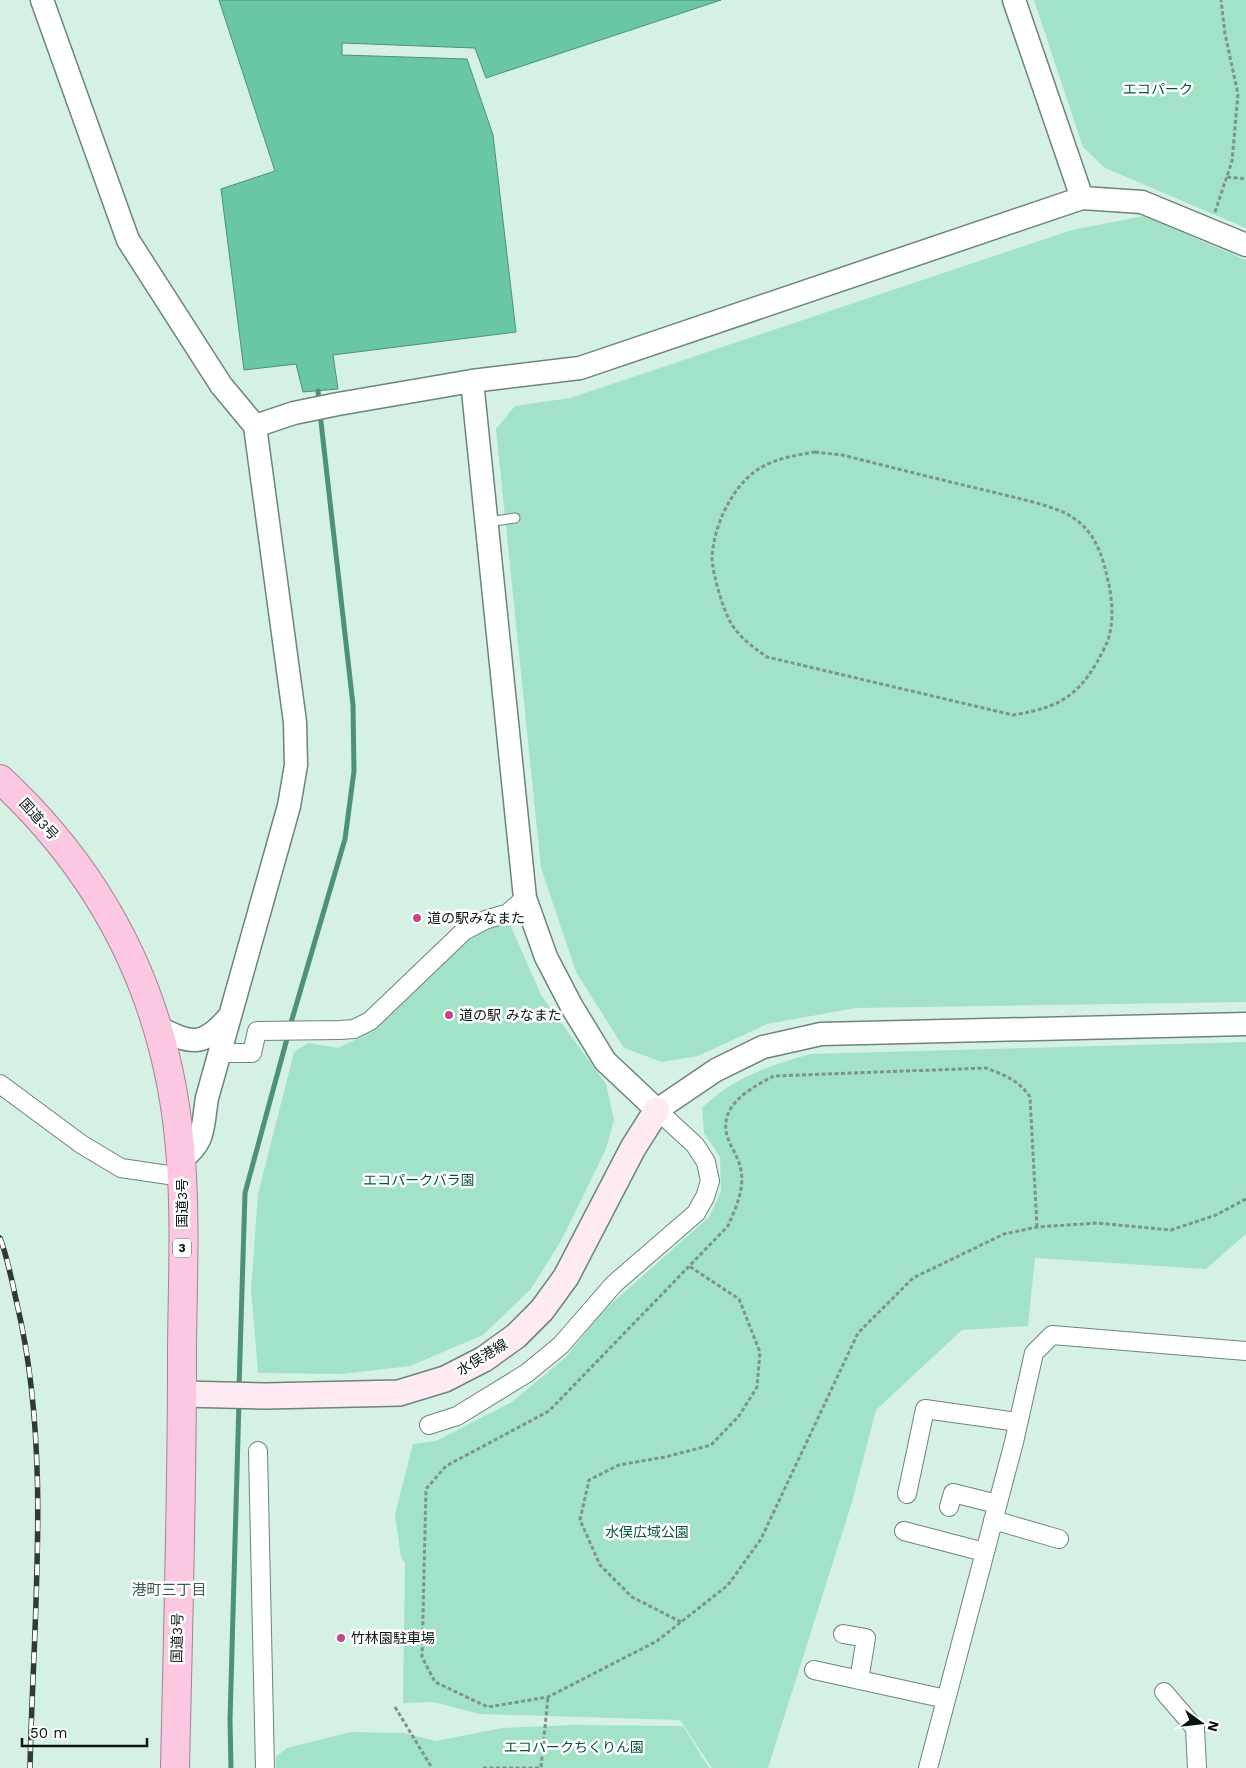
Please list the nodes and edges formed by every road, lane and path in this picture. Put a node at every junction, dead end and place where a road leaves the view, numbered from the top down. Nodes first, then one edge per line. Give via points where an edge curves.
1 (42, 0) edge
2 (1014, 0) edge
3 (1221, 0) edge
4 (1227, 177) junction
5 (1246, 179) edge
6 (1082, 198) junction
7 (1209, 230) junction
8 (1246, 245) edge
9 (472, 381) junction
10 (255, 426) junction
11 (1026, 501) joint
12 (515, 518) dead end
13 (486, 522) junction
14 (0, 780) edge
15 (525, 898) junction
16 (228, 1017) junction
17 (1246, 1024) edge
18 (157, 1027) junction
19 (221, 1053) junction
20 (0, 1084) edge
21 (657, 1110) junction
22 (181, 1169) junction
23 (1246, 1199) edge
24 (1037, 1227) junction
25 (689, 1266) junction
26 (1246, 1352) edge
27 (194, 1394) junction
28 (1018, 1422) junction
29 (429, 1424) dead end
30 (258, 1451) dead end
31 (952, 1493) dead end
32 (907, 1494) dead end
33 (995, 1512) junction
34 (904, 1531) dead end
35 (1059, 1539) dead end
36 (984, 1552) junction
37 (681, 1622) junction
38 (843, 1634) dead end
39 (814, 1670) dead end
40 (859, 1680) junction
41 (1164, 1692) dead end
42 (548, 1697) junction
43 (946, 1699) junction
44 (395, 1707) dead end
45 (175, 1768) edge
46 (264, 1768) edge
47 (432, 1768) edge
48 (483, 1768) edge
49 (542, 1768) edge
50 (928, 1768) edge
51 (1197, 1768) edge

1 - 10 street via 128,240 221,385
2 - 6 street
3 - 4 path via 1238,94 1232,161
4 - 5 path
4 - 7 path
6 - 7 street via 1142,202
6 - 9 street via 580,368
7 - 8 street
9 - 10 street via 294,413
9 - 13 street
10 - 16 street via 295,722 296,764 289,806
11 - 11 path via 1072,516 1090,533 1102,554 1112,601 1109,638 1092,673 1069,697 1040,711 1013,715 767,657 748,643 731,623 712,558 718,530 731,497 757,470 792,455 815,452 842,456
12 - 13 lane
13 - 15 street
14 - 18 highway, 国道3号 / 3 via 31,808 72,856 107,908 136,965
15 - 19 street via 508,913 464,931 370,1021 354,1029 257,1031 252,1053
15 - 21 street via 546,957 605,1061
16 - 18 street via 215,1034 200,1042 186,1040
16 - 19 street
17 - 21 street via 821,1034 763,1047 716,1070
18 - 22 highway, 国道3号 / 3 via 172,1094
19 - 22 street via 207,1098 199,1142
20 - 22 street via 81,1144 121,1168
21 - 27 main road, 水俣港線 via 633,1148 566,1277 542,1310 516,1336 484,1359 445,1379 399,1393
21 - 29 street via 695,1145 706,1162 710,1181 696,1213 614,1284 561,1346 527,1373 457,1416
22 - 27 highway, 国道3号 / 3
23 - 24 path via 1216,1215 1171,1230 1097,1223
24 - 25 path via 1030,1097 1022,1085 1006,1075 986,1068 774,1076 750,1088 730,1110 726,1130 741,1167 741,1194 728,1226
24 - 37 path via 1004,1234 913,1278 858,1332 761,1539 728,1585
25 - 37 path via 739,1299 760,1352 757,1387 739,1416 711,1444 619,1465 590,1480 580,1520 600,1565 632,1597
25 - 42 path via 549,1411 446,1466 426,1489 422,1657 436,1682 488,1707
26 - 28 street via 1052,1335 1034,1353
27 - 45 highway, 国道3号 / 3
28 - 32 street via 925,1409
28 - 33 street
30 - 46 street
31 - 33 street
33 - 35 street
33 - 36 street
34 - 36 street
36 - 43 street
37 - 42 path via 657,1641
38 - 40 street via 873,1639
39 - 40 street
40 - 43 street
41 - 51 street via 1195,1728
42 - 49 path
43 - 50 street
44 - 47 path
48 - 49 path

